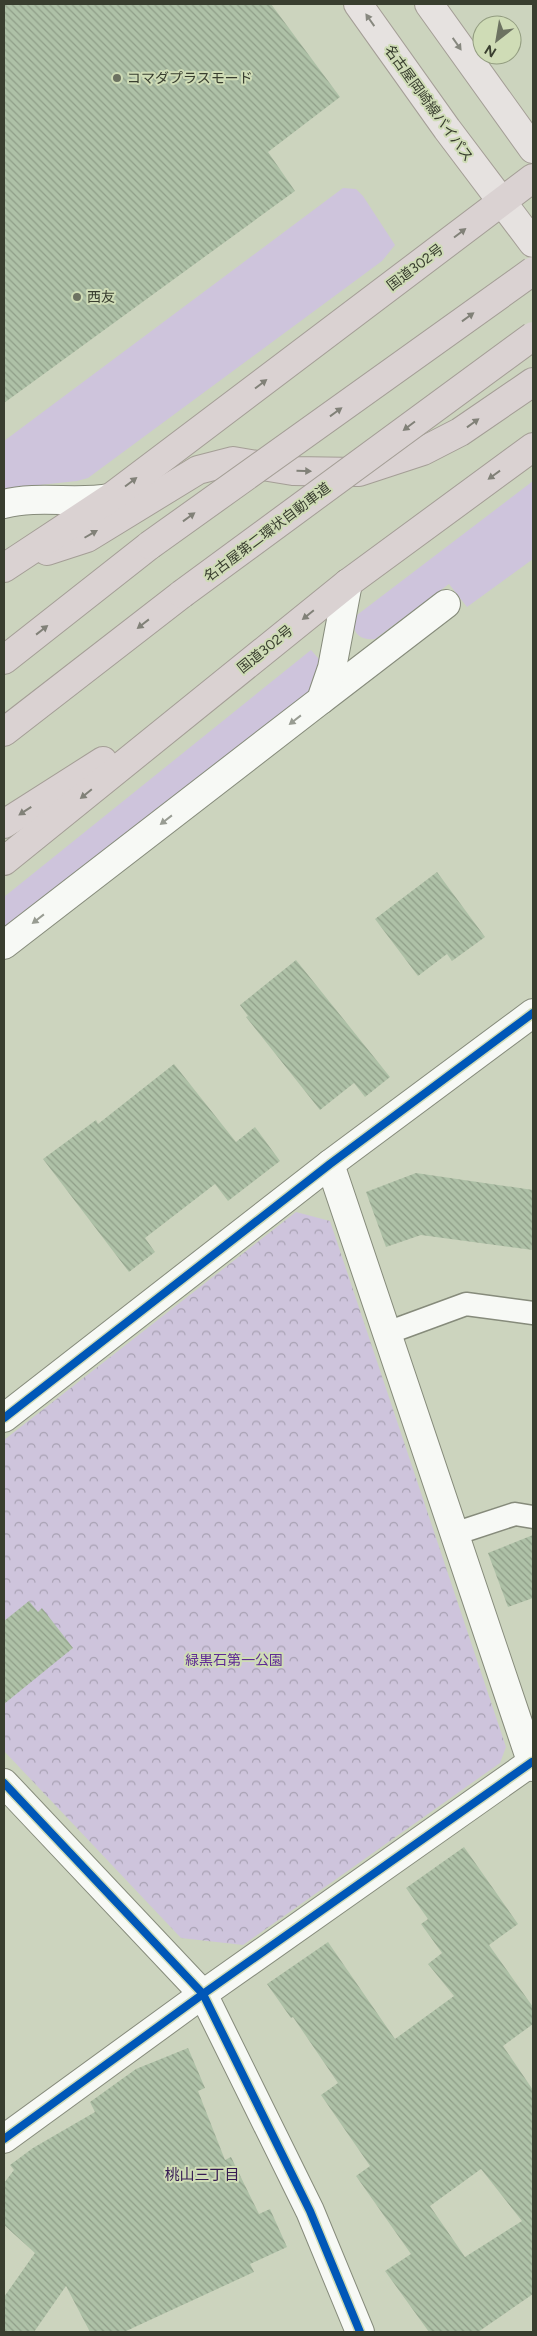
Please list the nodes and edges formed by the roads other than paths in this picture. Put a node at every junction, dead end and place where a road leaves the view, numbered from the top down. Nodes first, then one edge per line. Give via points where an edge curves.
1 (358, 4) edge
2 (430, 4) edge
3 (533, 149) edge
4 (533, 178) edge
5 (502, 201) junction
6 (533, 202) edge
7 (533, 243) edge
8 (533, 271) edge
9 (533, 336) edge
10 (533, 382) edge
11 (533, 446) edge
12 (110, 498) junction
13 (4, 504) edge
14 (8, 565) edge
15 (348, 583) junction
16 (446, 604) dead end
17 (4, 660) edge
18 (214, 690) junction
19 (321, 700) junction
20 (4, 732) edge
21 (4, 824) edge
22 (4, 861) edge
23 (4, 945) edge
24 (533, 1013) edge
25 (330, 1164) junction
26 (533, 1313) edge
27 (387, 1334) junction
28 (4, 1418) edge
29 (533, 1517) edge
30 (454, 1534) junction
31 (532, 1758) edge
32 (4, 1783) edge
33 (202, 1994) junction
34 (4, 2139) edge
35 (360, 2332) edge

5 -> 1 main road, 名古屋岡崎線バイパス
2 -> 3 main road
4 - 5 highway, 国道302号
5 - 6 highway
5 - 7 main road, 名古屋岡崎線バイパス
12 -> 5 highway, 国道302号
17 -> 8 highway, bridge via 150,545
9 -> 20 highway, 名古屋第二環状自動車道, bridge via 182,594
14 -> 10 highway, 国道302号 via 87,538 198,470 233,461 293,471 359,472 423,452 460,432
11 -> 15 highway, 国道302号
12 - 13 street
12 - 14 highway, 国道302号
15 -> 18 highway, 国道302号
15 - 19 street via 332,668
16 - 19 street
18 -> 21 highway
18 -> 22 highway, 国道302号
19 -> 23 street
24 - 25 street
25 - 27 street
25 - 28 street
26 - 27 lane via 466,1304
27 - 30 street
29 - 30 lane via 514,1514
30 - 31 street
31 - 33 street
32 - 33 street
33 - 34 street
33 - 35 street via 310,2211

